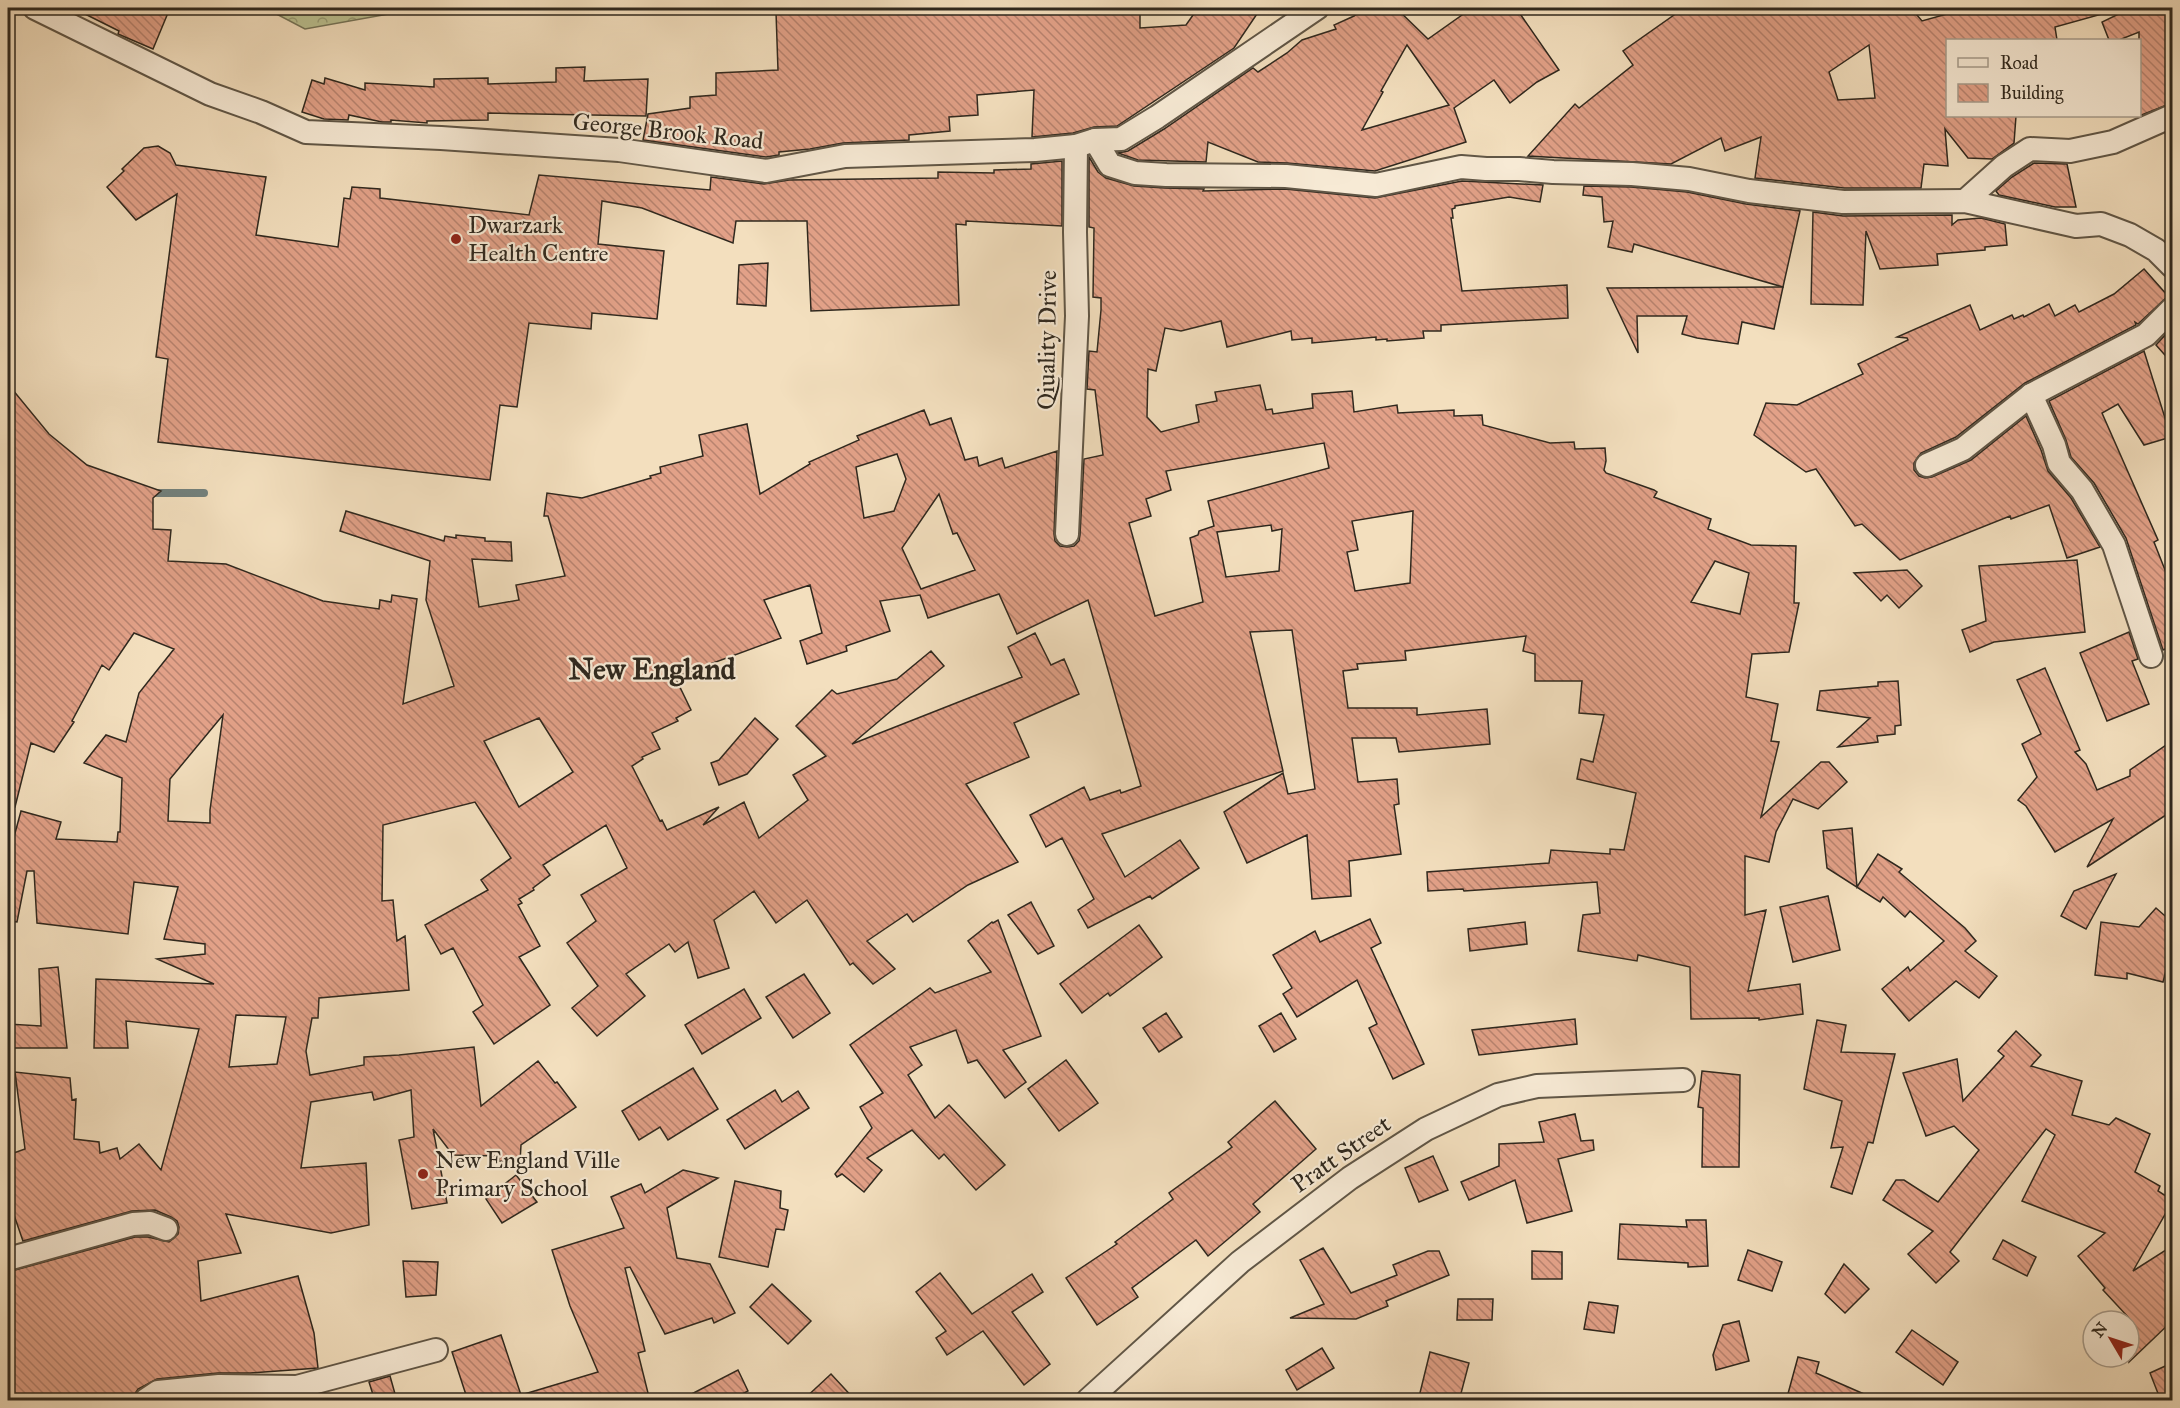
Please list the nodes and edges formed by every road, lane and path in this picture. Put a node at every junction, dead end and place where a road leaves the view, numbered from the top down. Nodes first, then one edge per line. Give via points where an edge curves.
1 (35, 8) edge
2 (1308, 10) edge
3 (2172, 116) edge
4 (1086, 143) junction
5 (1965, 201) junction
6 (2172, 266) edge
7 (2172, 309) edge
8 (2031, 395) junction
9 (1927, 465) dead end
10 (1067, 534) dead end
11 (2151, 656) dead end
12 (1683, 1080) dead end
13 (166, 1229) dead end
14 (8, 1259) edge
15 (436, 1350) dead end
16 (146, 1401) edge
17 (1088, 1401) edge

1 - 4 street, George Brook Road via 210,94 306,132 619,150 766,171 845,156 1035,150
2 - 4 street, George Brook Road via 1121,139
3 - 5 street via 2113,142 2070,151 2030,149
4 - 5 street via 1110,165 1145,174 1286,176 1376,185 1461,166 1689,179 1749,191 1843,202
4 - 10 street, Qiuality Drive via 1075,232 1077,316
5 - 6 street via 2076,226 2101,225 2139,240
7 - 8 street via 2146,335
8 - 9 street via 1963,448
8 - 11 street via 2059,463 2082,490 2114,545
12 - 17 street, Pratt Street via 1537,1086 1498,1095 1426,1129 1350,1178 1240,1262
13 - 14 street via 150,1223 133,1224
15 - 16 street via 297,1387 219,1386 158,1392

